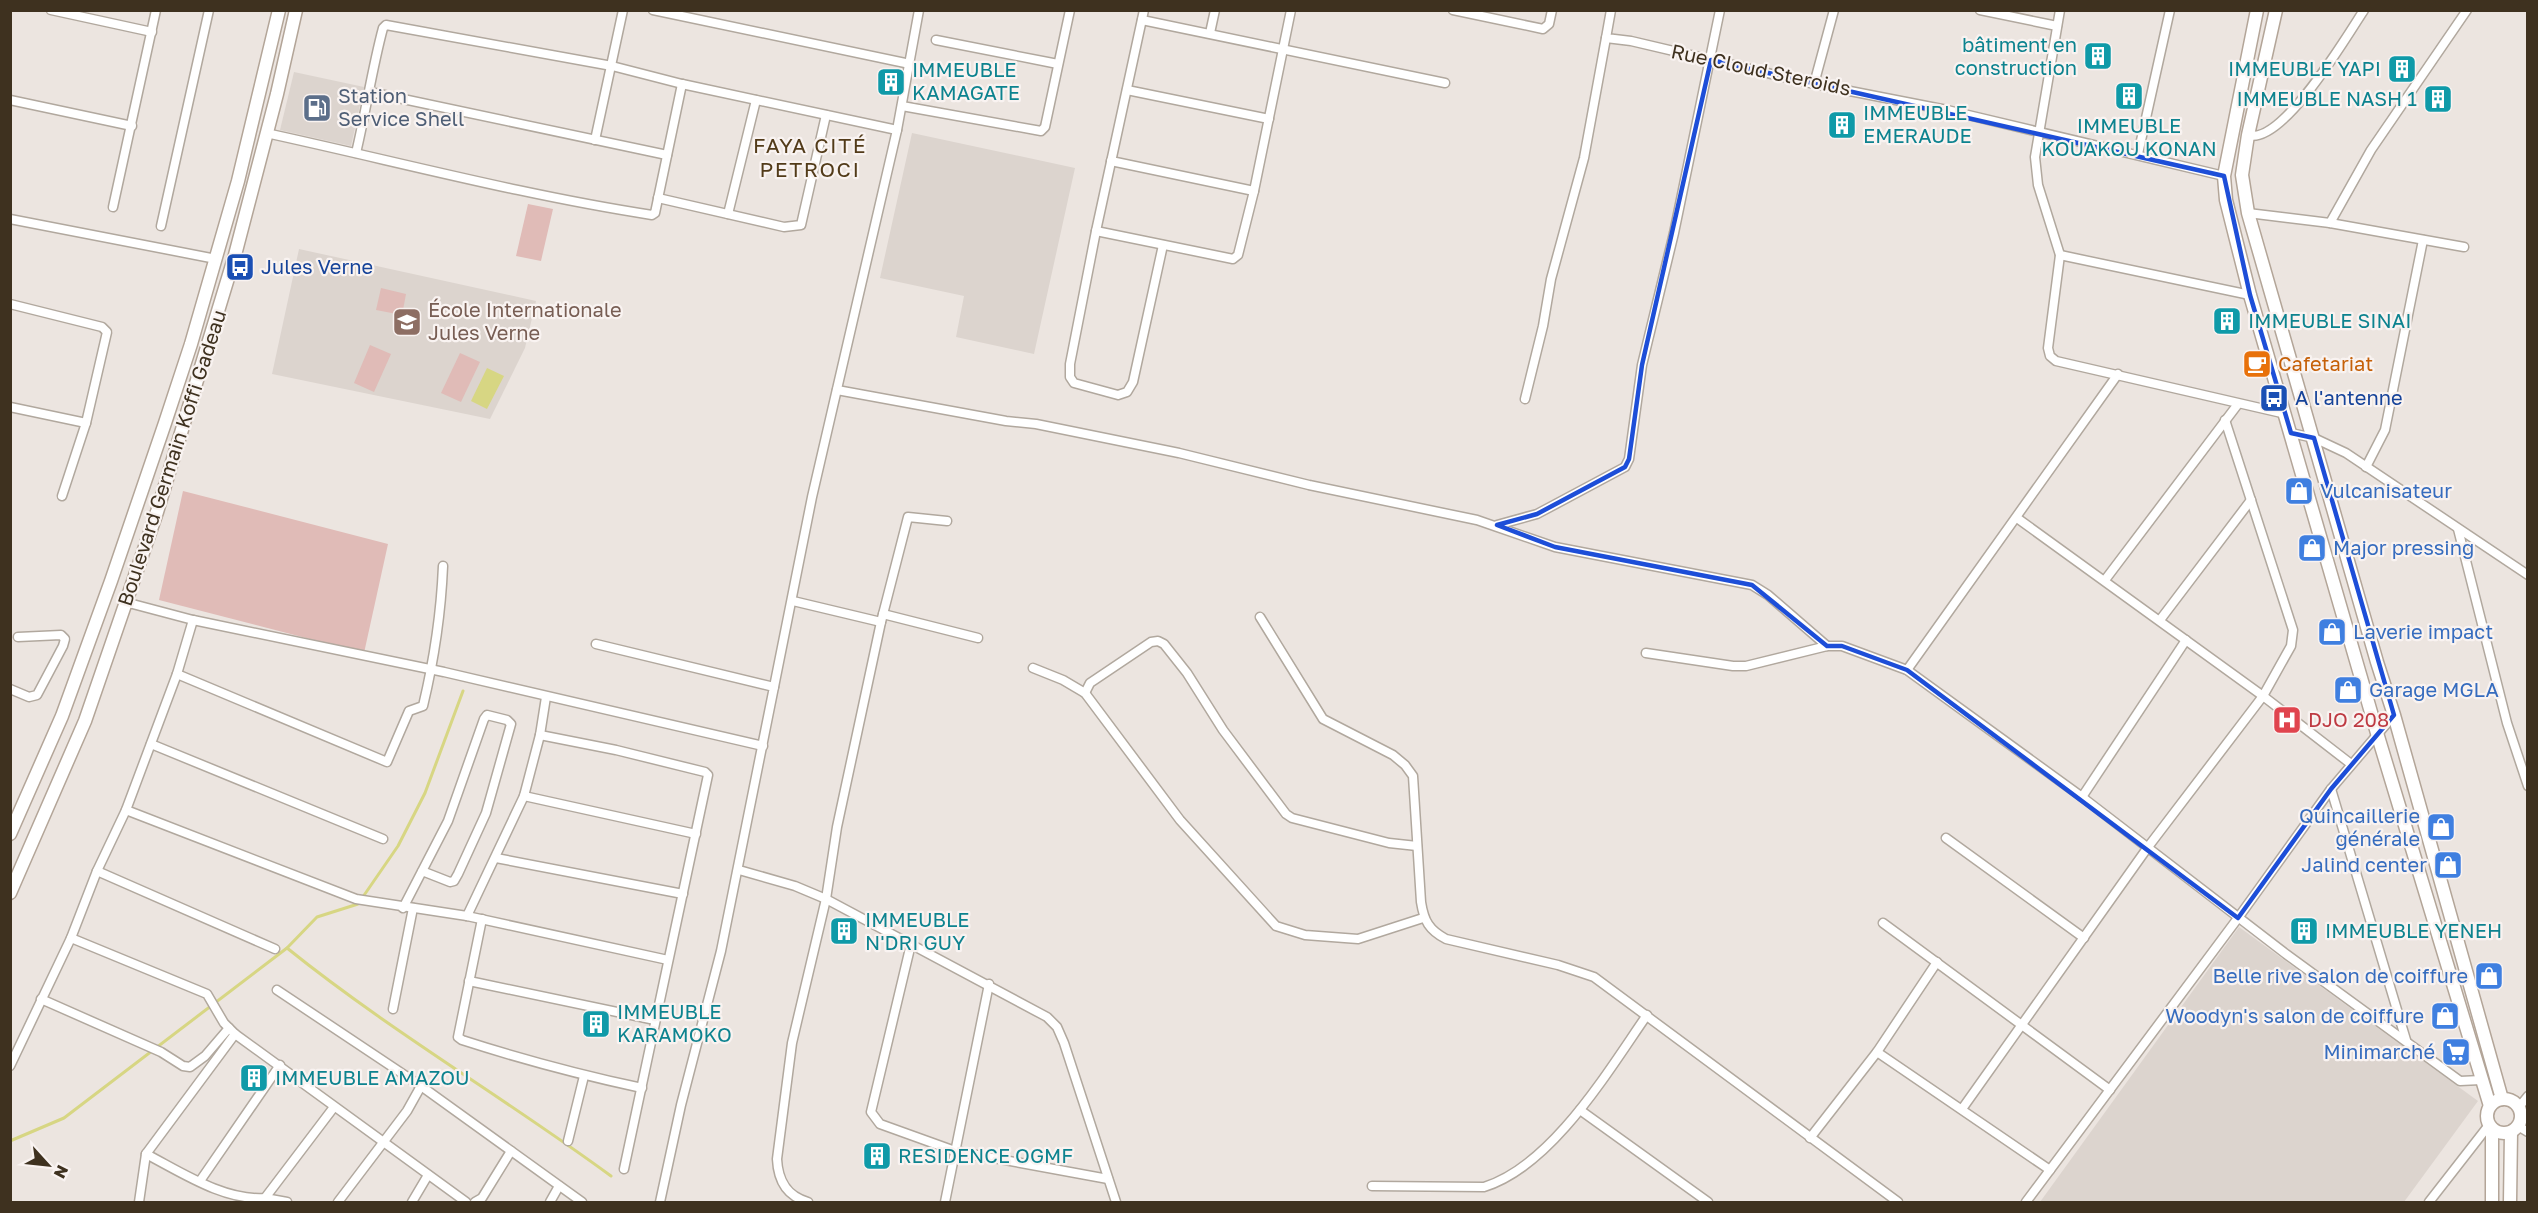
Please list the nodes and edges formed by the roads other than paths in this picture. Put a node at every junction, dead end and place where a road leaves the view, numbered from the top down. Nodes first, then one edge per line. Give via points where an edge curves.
1 (51, 10) edge
2 (156, 10) edge
3 (209, 10) edge
4 (279, 10) edge
5 (296, 10) edge
6 (623, 10) edge
7 (653, 10) edge
8 (707, 10) edge
9 (919, 10) edge
10 (1070, 10) edge
11 (1215, 10) edge
12 (1291, 10) edge
13 (1453, 10) edge
14 (1552, 10) edge
15 (1611, 10) edge
16 (1720, 10) edge
17 (1834, 10) edge
18 (1980, 10) edge
19 (2060, 10) edge
20 (2170, 10) edge
21 (2257, 10) edge
22 (2276, 10) edge
23 (2364, 10) edge
24 (2462, 12) edge
25 (1143, 15) edge
26 (705, 21) junction
27 (2057, 26) junction
28 (152, 32) junction
29 (1210, 33) junction
30 (1606, 38) junction
31 (936, 40) dead end
32 (1283, 50) junction
33 (1711, 60) junction
34 (910, 64) junction
35 (1058, 64) junction
36 (612, 66) junction
37 (1445, 82) dead end
38 (682, 84) junction
39 (1814, 84) junction
40 (1127, 90) junction
41 (370, 92) junction
42 (10, 100) edge
43 (756, 100) junction
44 (902, 106) junction
45 (826, 115) junction
46 (1269, 119) junction
47 (132, 126) junction
48 (897, 130) junction
49 (2038, 130) junction
50 (266, 133) junction
51 (2248, 135) junction
52 (595, 140) junction
53 (356, 153) junction
54 (2138, 154) junction
55 (667, 155) junction
56 (1111, 161) junction
57 (2224, 176) junction
58 (1254, 191) junction
59 (658, 198) junction
60 (113, 207) dead end
61 (2248, 213) junction
62 (728, 214) junction
63 (10, 219) edge
64 (2330, 223) junction
65 (161, 226) dead end
66 (1096, 231) junction
67 (2423, 240) junction
68 (1163, 245) junction
69 (2464, 247) dead end
70 (2060, 255) junction
71 (216, 259) junction
72 (2250, 295) junction
73 (10, 304) edge
74 (2118, 374) junction
75 (837, 390) junction
76 (1525, 399) dead end
77 (2238, 405) junction
78 (10, 407) edge
79 (2286, 414) junction
80 (2225, 420) junction
81 (86, 423) junction
82 (2291, 433) junction
83 (2314, 438) junction
84 (2366, 467) junction
85 (62, 496) dead end
86 (2251, 500) junction
87 (2017, 518) junction
88 (947, 521) dead end
89 (1497, 525) junction
90 (2458, 529) junction
91 (443, 566) dead end
92 (2528, 575) edge
93 (2105, 580) junction
94 (793, 601) junction
95 (125, 602) junction
96 (1260, 617) dead end
97 (882, 618) junction
98 (193, 620) junction
99 (2160, 620) junction
100 (18, 637) dead end
101 (978, 638) dead end
102 (2186, 640) junction
103 (596, 644) dead end
104 (1827, 646) junction
105 (1646, 653) dead end
106 (1033, 668) dead end
107 (432, 670) junction
108 (1907, 670) junction
109 (177, 674) junction
110 (774, 687) junction
111 (10, 689) edge
112 (1085, 693) junction
113 (2263, 696) junction
114 (546, 698) junction
115 (2394, 715) junction
116 (2378, 733) junction
117 (540, 735) junction
118 (151, 744) junction
119 (763, 746) junction
120 (2351, 764) junction
121 (2528, 786) edge
122 (2331, 789) junction
123 (524, 796) junction
124 (2082, 797) junction
125 (126, 810) junction
126 (10, 834) edge
127 (696, 834) junction
128 (1946, 838) dead end
129 (383, 839) dead end
130 (1417, 846) junction
131 (2148, 847) junction
132 (496, 858) junction
133 (739, 870) junction
134 (98, 871) junction
135 (422, 871) junction
136 (10, 893) edge
137 (683, 894) junction
138 (826, 899) junction
139 (403, 908) junction
140 (413, 908) junction
141 (467, 916) junction
142 (1423, 918) junction
143 (2238, 918) junction
144 (482, 920) junction
145 (1882, 923) dead end
146 (71, 938) junction
147 (2084, 938) junction
148 (911, 944) junction
149 (275, 949) dead end
150 (668, 960) junction
151 (1937, 962) junction
152 (469, 981) junction
153 (989, 984) junction
154 (278, 990) dead end
155 (41, 999) junction
156 (393, 1009) dead end
157 (1647, 1015) junction
158 (655, 1020) junction
159 (2022, 1026) junction
160 (230, 1028) junction
161 (2406, 1041) junction
162 (1877, 1052) junction
163 (279, 1065) junction
164 (10, 1066) edge
165 (584, 1076) junction
166 (2481, 1080) junction
167 (421, 1086) junction
168 (642, 1088) junction
169 (2110, 1090) junction
170 (2528, 1096) edge
171 (2502, 1099) junction
172 (2490, 1106) junction
173 (334, 1107) junction
174 (2519, 1107) junction
175 (1962, 1109) junction
176 (1580, 1110) junction
177 (2491, 1127) junction
178 (2519, 1130) edge
179 (1810, 1138) junction
180 (568, 1141) dead end
181 (383, 1142) junction
182 (512, 1151) junction
183 (955, 1151) junction
184 (146, 1154) junction
185 (624, 1169) dead end
186 (2050, 1170) junction
187 (428, 1175) junction
188 (1108, 1179) junction
189 (200, 1181) junction
190 (560, 1186) junction
191 (1372, 1186) dead end
192 (265, 1198) junction
193 (338, 1202) edge
194 (1897, 1202) edge
195 (140, 1203) edge
196 (287, 1203) edge
197 (412, 1203) edge
198 (466, 1203) edge
199 (475, 1203) edge
200 (550, 1203) edge
201 (582, 1203) edge
202 (660, 1203) edge
203 (808, 1203) edge
204 (945, 1203) edge
205 (1116, 1203) edge
206 (1708, 1203) edge
207 (2026, 1203) edge
208 (2428, 1203) edge
209 (2492, 1203) edge
210 (2510, 1203) edge

1 - 28 street
2 - 28 street
3 - 65 street
4 - 71 main road, Boulevard Germain Koffi Gadeau
5 - 50 main road, Boulevard Germain Koffi Gadeau
6 - 36 street
7 - 26 street
8 - 26 street
9 - 34 street
10 - 35 street
11 - 29 street
12 - 32 street
13 - 14 street via 1544,29
15 - 30 street
16 - 33 street
17 - 39 street
18 - 27 street
19 - 27 street
20 - 54 street
21 - 57 main road
22 - 51 main road
23 - 51 street via 2301,102 2269,131
24 - 64 street via 2371,150
25 - 29 street
25 - 40 street
26 - 34 street
27 - 49 street
28 - 47 street
29 - 32 street
30 - 33 street, Rue Cloud Steroids
30 - 76 street via 1584,158 1551,279
31 - 35 street
32 - 37 street
32 - 46 street
33 - 39 street, Rue Cloud Steroids
33 - 89 street via 1642,365 1629,459 1625,467 1536,514
34 - 44 street
35 - 44 street via 1041,131
36 - 38 street
36 - 41 street via 386,25
36 - 52 street
38 - 43 street
38 - 55 street
39 - 49 street, Rue Cloud Steroids
40 - 46 street
40 - 56 street
41 - 52 street
41 - 53 street
42 - 47 street
43 - 45 street
43 - 62 street
44 - 48 street
45 - 48 street
45 - 62 street via 801,225 784,228
46 - 58 street
47 - 60 street
48 - 75 street
49 - 54 street, Rue Cloud Steroids
49 - 70 street via 2038,185
50 - 53 street
50 - 95 main road, Boulevard Germain Koffi Gadeau via 216,323
51 - 61 main road via 2242,175
52 - 55 street
53 - 59 street via 580,204 652,215
54 - 57 street, Rue Cloud Steroids
55 - 59 street
56 - 58 street
56 - 66 street
57 - 72 main road via 2226,200
58 - 68 street via 1241,250 1233,259
59 - 62 street
61 - 64 street
61 - 83 main road
63 - 71 street
64 - 67 street
66 - 68 street
66 - 68 street via 1070,377 1074,383 1118,395 1127,392 1134,382
67 - 69 street
67 - 84 street via 2385,430
70 - 72 street
70 - 74 street via 2050,356
71 - 126 main road, Boulevard Germain Koffi Gadeau via 111,581 62,716
72 - 79 main road
73 - 81 street via 106,329
74 - 77 street
74 - 87 street
75 - 89 street via 1168,451
75 - 94 street
77 - 79 street
77 - 80 street
78 - 81 street
79 - 82 main road
80 - 86 street
80 - 93 street
81 - 85 street
82 - 83 street
82 - 116 main road
83 - 84 street
83 - 115 main road
84 - 90 street
86 - 99 street
86 - 113 street via 2293,636
87 - 93 street
87 - 108 street
88 - 97 street via 908,517
89 - 104 street via 1554,547 1752,585
90 - 92 street
90 - 121 street via 2504,712
91 - 107 street
93 - 99 street
94 - 97 street
94 - 110 street
95 - 98 street
95 - 136 main road, Boulevard Germain Koffi Gadeau via 85,721
96 - 130 street via 1323,719 1378,746 1409,770 1413,776
97 - 101 street
97 - 138 street via 849,767
98 - 107 street
98 - 109 street
99 - 102 street
100 - 111 street via 61,634 65,639 37,695 29,697
102 - 113 street
102 - 124 street
103 - 110 street
104 - 105 street via 1746,666
104 - 108 street via 1842,646
106 - 112 street
107 - 109 street via 423,706 409,711 387,762
107 - 114 street
108 - 124 street
109 - 118 street
110 - 119 street
112 - 130 street via 1090,683 1158,641 1187,673 1223,730 1286,814 1389,843
112 - 142 street via 1180,820 1275,926 1305,935 1358,939
113 - 120 street
113 - 131 street
114 - 117 street
114 - 119 street
115 - 116 street
115 - 171 main road
116 - 120 street
116 - 166 main road
117 - 123 street
117 - 127 street via 705,772 708,781
118 - 125 street
118 - 129 street
119 - 133 street
120 - 122 street
122 - 143 street
122 - 161 street
123 - 127 street
123 - 132 street
124 - 131 street
125 - 134 street
125 - 139 street via 356,899
127 - 137 street
128 - 147 street
130 - 142 street
131 - 143 street
131 - 147 street
132 - 137 street
132 - 141 street
133 - 138 street
133 - 202 street
134 - 146 street
134 - 149 street
135 - 135 street via 448,821 484,719 487,715 507,720 511,724 486,813 458,874 450,882
135 - 139 street
137 - 150 street
138 - 148 street
138 - 203 street via 792,1043 777,1159 782,1186
139 - 140 street
140 - 141 street
140 - 156 street
141 - 144 street
142 - 157 street via 1433,932 1446,939 1594,977
143 - 161 street
143 - 169 street
144 - 150 street
144 - 152 street
145 - 151 street
146 - 155 street
146 - 160 street via 207,994
147 - 159 street
148 - 153 street
148 - 183 street via 871,1112 880,1124
150 - 158 street
151 - 159 street
151 - 162 street
152 - 158 street
152 - 165 street via 458,1037
153 - 183 street
153 - 188 street via 1058,1027
154 - 167 street
155 - 160 street via 161,1052 183,1066 190,1067 205,1056
155 - 164 street
157 - 176 street
157 - 179 street
158 - 168 street
159 - 169 street
159 - 175 street
160 - 163 street
160 - 184 street
161 - 166 street via 2460,1081
162 - 175 street
162 - 179 street
163 - 173 street
163 - 189 street
165 - 168 street
165 - 180 street
166 - 172 main road
167 - 181 street
167 - 182 street
168 - 185 street
169 - 186 street
170 - 174 street
171 - 172 main road
171 - 174 main road via 2512,1100
172 - 177 main road via 2487,1116
173 - 181 street
173 - 192 street
174 - 178 main road
175 - 186 street
176 - 191 street via 1547,1146 1499,1182 1484,1187
176 - 206 street
177 - 178 main road via 2501,1133
177 - 208 street
177 - 209 main road
178 - 210 main road
179 - 194 street
181 - 187 street
181 - 193 street
182 - 190 street
182 - 199 street
183 - 188 street
183 - 204 street
184 - 189 street
184 - 195 street
186 - 207 street
187 - 197 street
187 - 198 street
188 - 205 street
189 - 192 street via 251,1199
190 - 200 street
190 - 201 street
192 - 196 street

